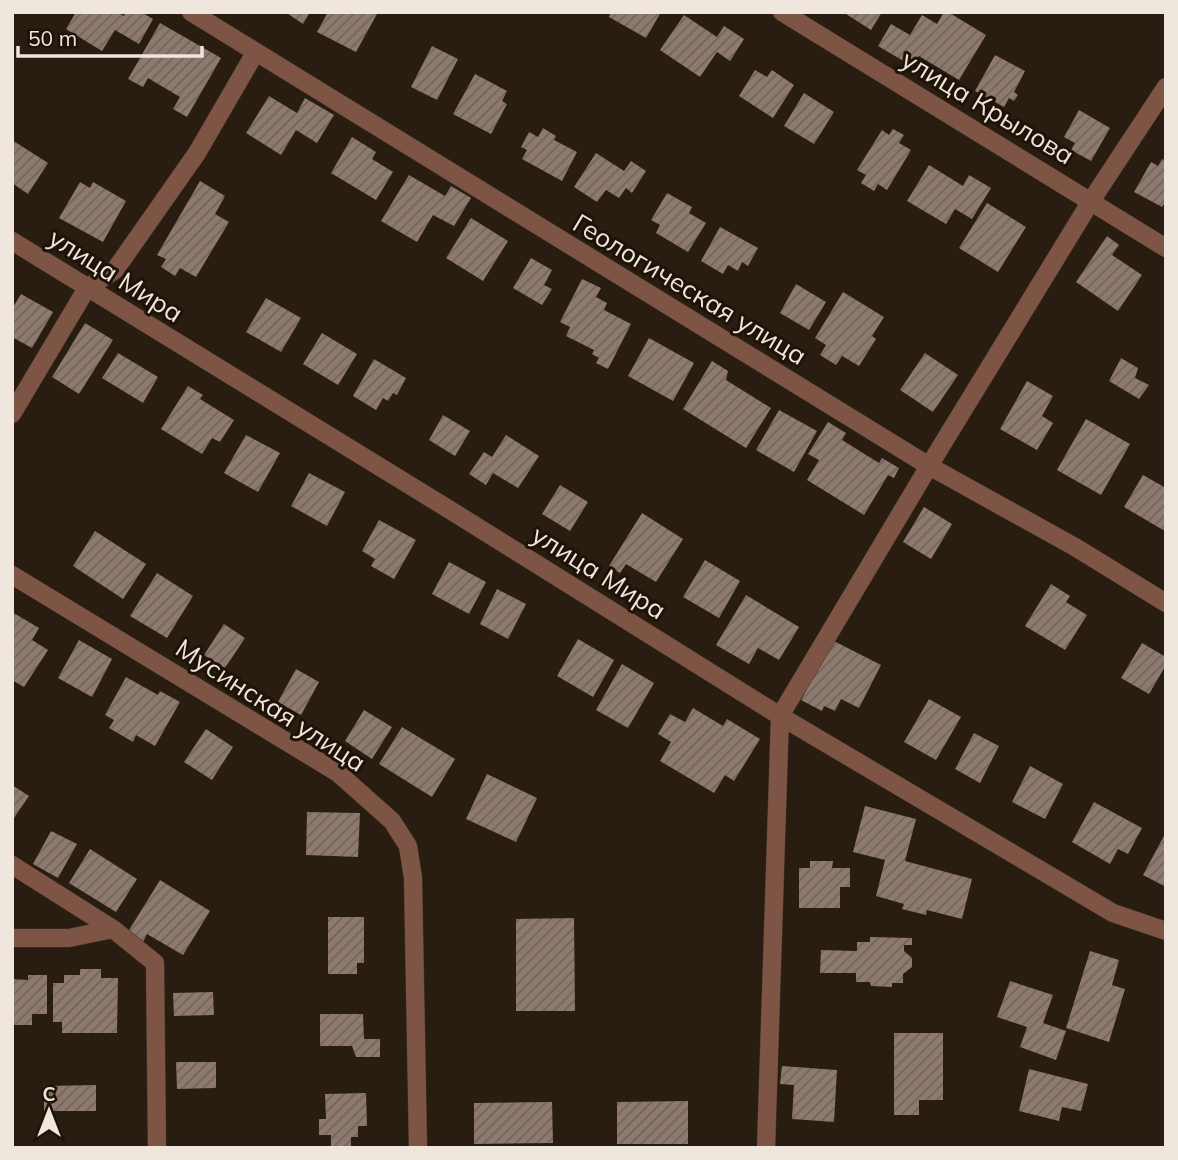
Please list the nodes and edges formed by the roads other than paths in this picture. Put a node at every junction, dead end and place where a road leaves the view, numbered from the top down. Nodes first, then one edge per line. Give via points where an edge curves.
1 (191, 12) edge
2 (782, 12) edge
3 (255, 53) junction
4 (1166, 87) edge
5 (1091, 201) junction
6 (12, 242) edge
7 (1166, 248) edge
8 (87, 288) junction
9 (12, 414) edge
10 (929, 466) junction
11 (12, 575) edge
12 (1166, 603) edge
13 (780, 716) junction
14 (12, 865) edge
15 (113, 929) junction
16 (1166, 931) edge
17 (12, 938) edge
18 (157, 1148) edge
19 (418, 1148) edge
20 (765, 1148) edge

1 - 3 street, Геологическая улица
2 - 5 street, улица Крылова
3 - 8 street via 197,153 115,270
3 - 10 street, Геологическая улица
4 - 5 street
5 - 7 street, улица Крылова
5 - 10 street
6 - 8 street, улица Мира
8 - 9 street
8 - 13 street, улица Мира
10 - 12 street, Геологическая улица
10 - 13 street
11 - 19 street, Мусинская улица via 338,773 392,821 408,846 413,878
13 - 16 street, улица Мира via 1113,913
13 - 20 street
14 - 15 street
15 - 17 street via 69,938
15 - 18 street via 155,963

